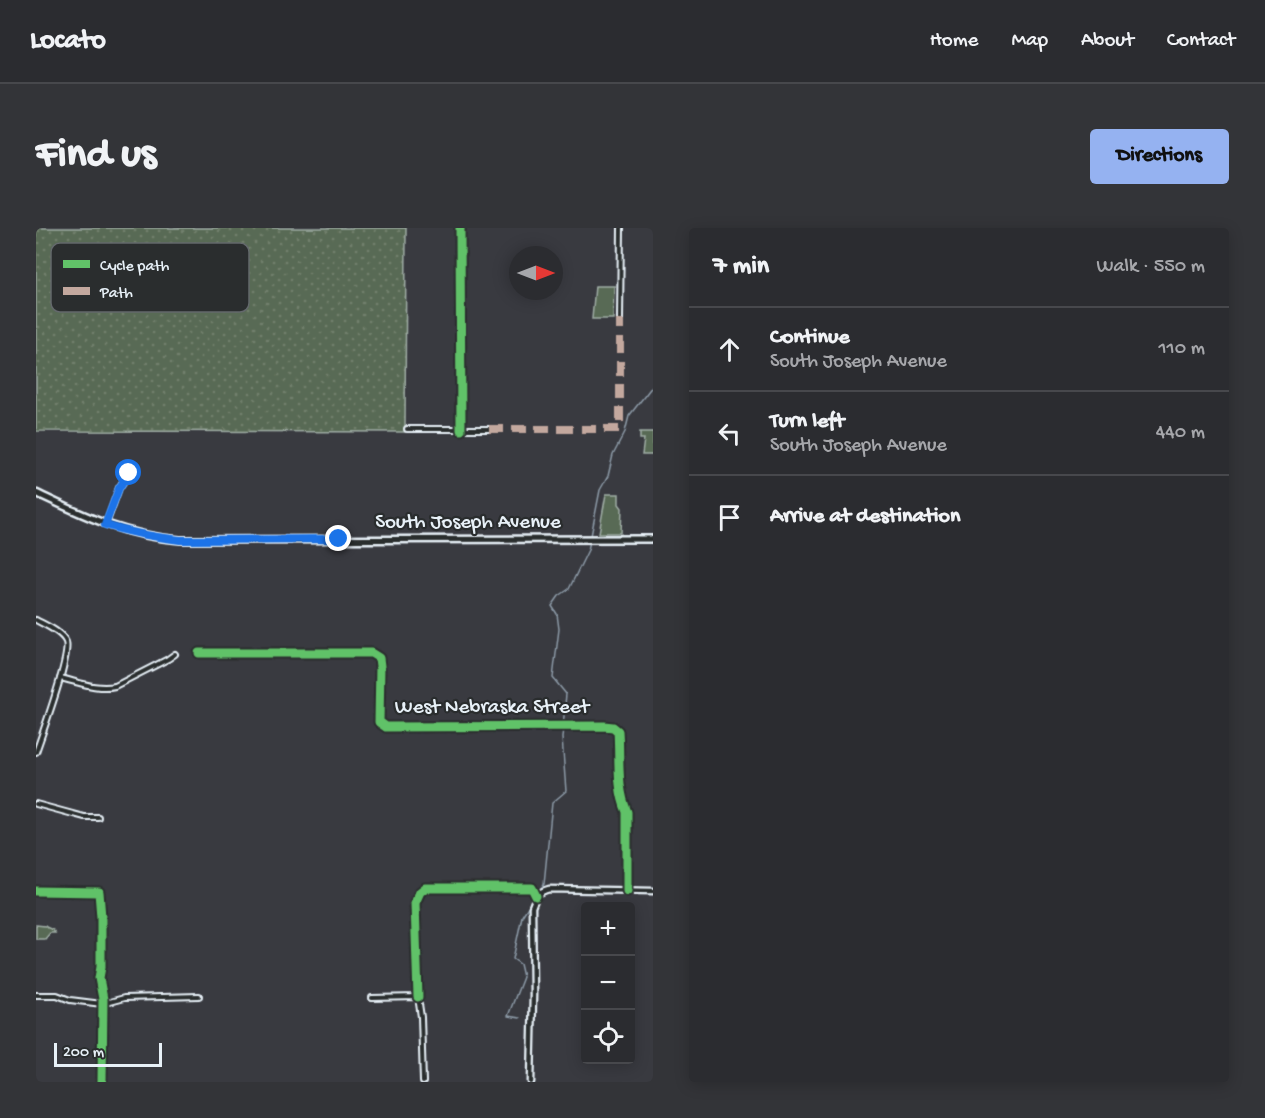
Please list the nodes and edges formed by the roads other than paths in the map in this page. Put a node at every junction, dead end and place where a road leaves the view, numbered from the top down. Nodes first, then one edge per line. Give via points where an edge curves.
1 (460, 228) edge
2 (621, 228) edge
3 (620, 320) dead end
4 (407, 429) dead end
5 (460, 429) junction
6 (489, 429) dead end
7 (129, 473) dead end
8 (36, 494) edge
9 (105, 525) junction
10 (653, 539) edge
11 (36, 620) edge
12 (199, 652) dead end
13 (175, 654) dead end
14 (60, 678) junction
15 (36, 752) edge
16 (36, 804) edge
17 (98, 817) dead end
18 (36, 891) edge
19 (627, 891) junction
20 (653, 891) edge
21 (536, 896) junction
22 (36, 995) edge
23 (199, 996) dead end
24 (418, 997) junction
25 (372, 998) dead end
26 (102, 1004) junction
27 (102, 1082) edge
28 (423, 1082) edge
29 (531, 1082) edge

1 - 5 street
2 - 3 street
4 - 5 street
5 - 6 street
7 - 9 street
8 - 9 main road, South Joseph Avenue
9 - 10 main road, South Joseph Avenue via 180,540
11 - 14 street via 66,642
12 - 19 street, West Nebraska Street via 371,653 379,658 379,722 386,727 613,727 618,731 618,763 627,812
13 - 14 street via 107,688
14 - 15 street
16 - 17 street
18 - 26 street via 99,892
19 - 20 street
19 - 21 street via 549,889
21 - 24 street via 532,888 425,888 420,892 415,903
21 - 29 street via 532,907
22 - 26 street
23 - 26 street via 124,998
24 - 25 street
24 - 28 street
26 - 27 street

